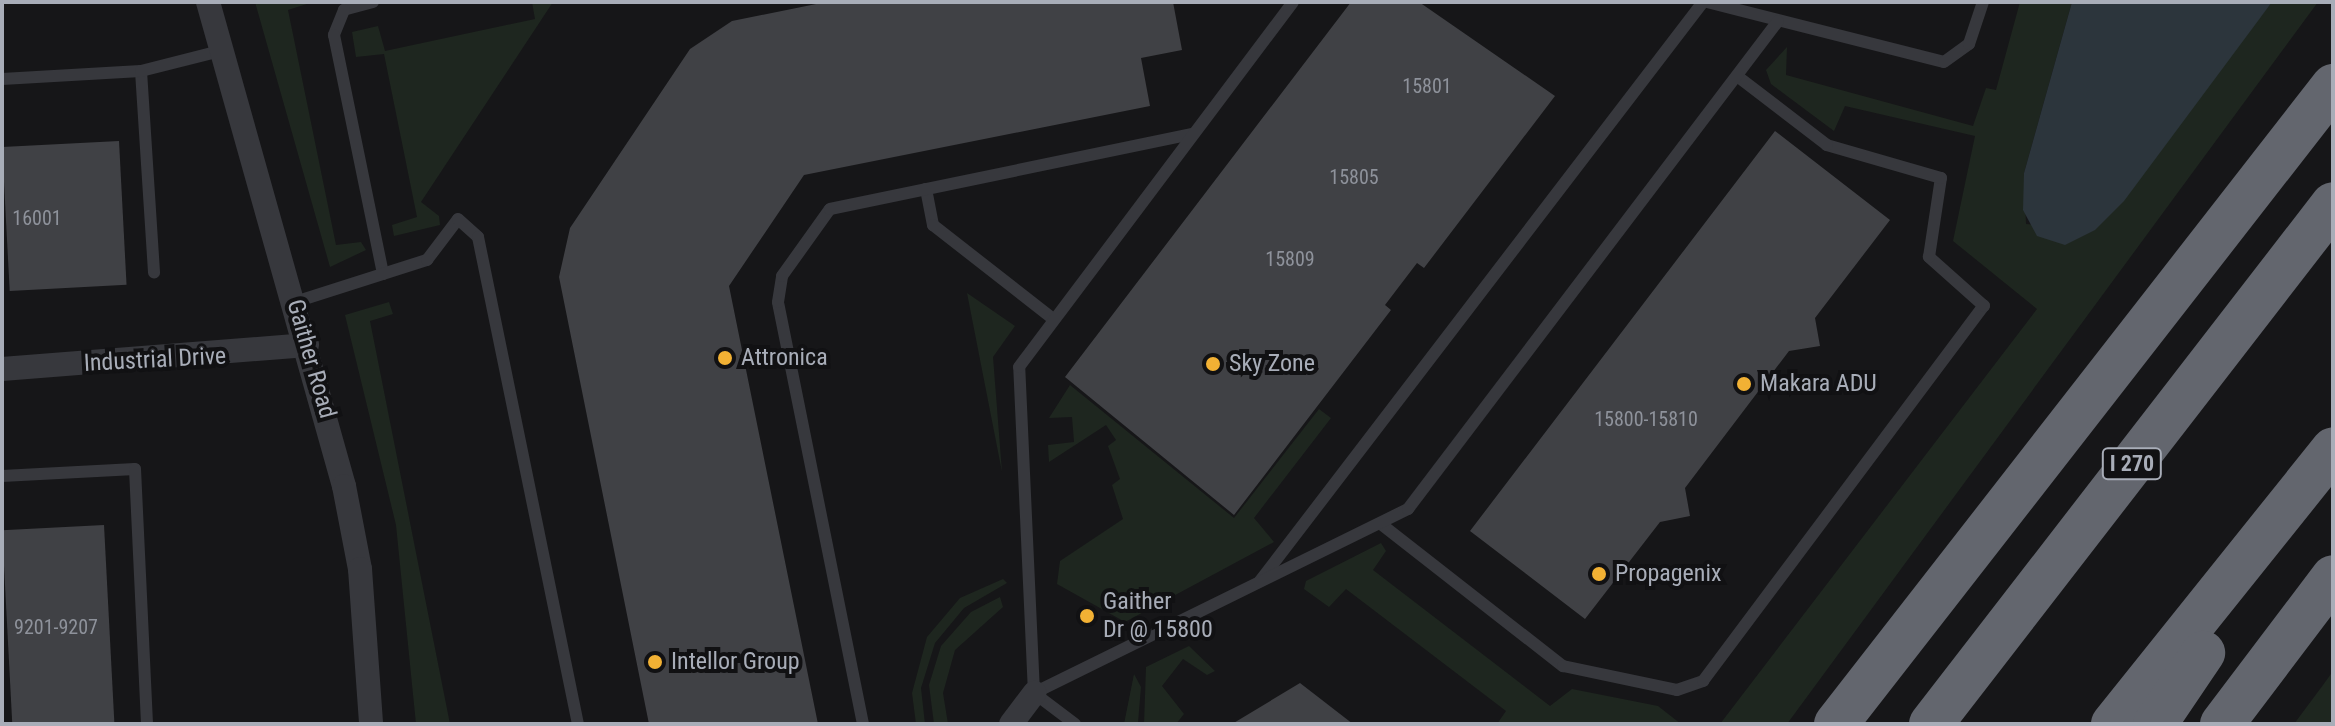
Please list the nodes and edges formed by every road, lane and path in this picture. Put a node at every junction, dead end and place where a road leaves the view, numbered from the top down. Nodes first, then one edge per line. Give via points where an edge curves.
1 (208, 2) edge
2 (373, 2) edge
3 (1293, 2) edge
4 (1705, 2) edge
5 (1983, 2) edge
6 (1778, 21) junction
7 (220, 51) junction
8 (141, 71) junction
9 (1737, 76) junction
10 (2, 79) edge
11 (2333, 86) edge
12 (1192, 134) junction
13 (926, 189) junction
14 (2333, 204) edge
15 (154, 273) dead end
16 (383, 274) junction
17 (295, 302) junction
18 (1052, 318) junction
19 (307, 345) junction
20 (2, 369) edge
21 (2333, 449) edge
22 (2333, 456) edge
23 (2, 476) edge
24 (1381, 524) junction
25 (2333, 577) edge
26 (1259, 583) junction
27 (1034, 693) junction
28 (147, 724) edge
29 (371, 724) edge
30 (578, 724) edge
31 (863, 724) edge
32 (1011, 724) edge
33 (1075, 724) edge
34 (1836, 724) edge
35 (1931, 724) edge
36 (2113, 724) edge
37 (2155, 724) edge
38 (2222, 724) edge

1 - 7 street, Gaither Road
2 - 16 lane via 344,10 334,35
3 - 12 lane
4 - 6 lane
4 - 26 lane
5 - 6 lane via 1969,44 1944,62
6 - 9 lane
7 - 8 lane
7 - 17 street, Gaither Road
8 - 10 lane
8 - 15 lane
9 - 24 lane via 1414,503
9 - 24 lane via 1827,145 1941,178 1929,257 1984,306 1703,681 1677,690 1563,666
11 - 34 highway
12 - 13 lane
12 - 18 lane
13 - 18 lane via 933,225
13 - 31 lane via 826,211 777,288
14 - 35 highway, I 270
16 - 17 lane
16 - 30 lane via 427,260 458,219 478,237
17 - 19 street, Gaither Road
18 - 27 lane via 1017,375
19 - 20 street, Industrial Drive
19 - 29 street, Gaither Road via 360,569
21 - 36 highway
22 - 37 highway
23 - 28 lane via 135,469
24 - 26 lane
25 - 38 highway
26 - 27 lane
27 - 32 street
27 - 33 lane

